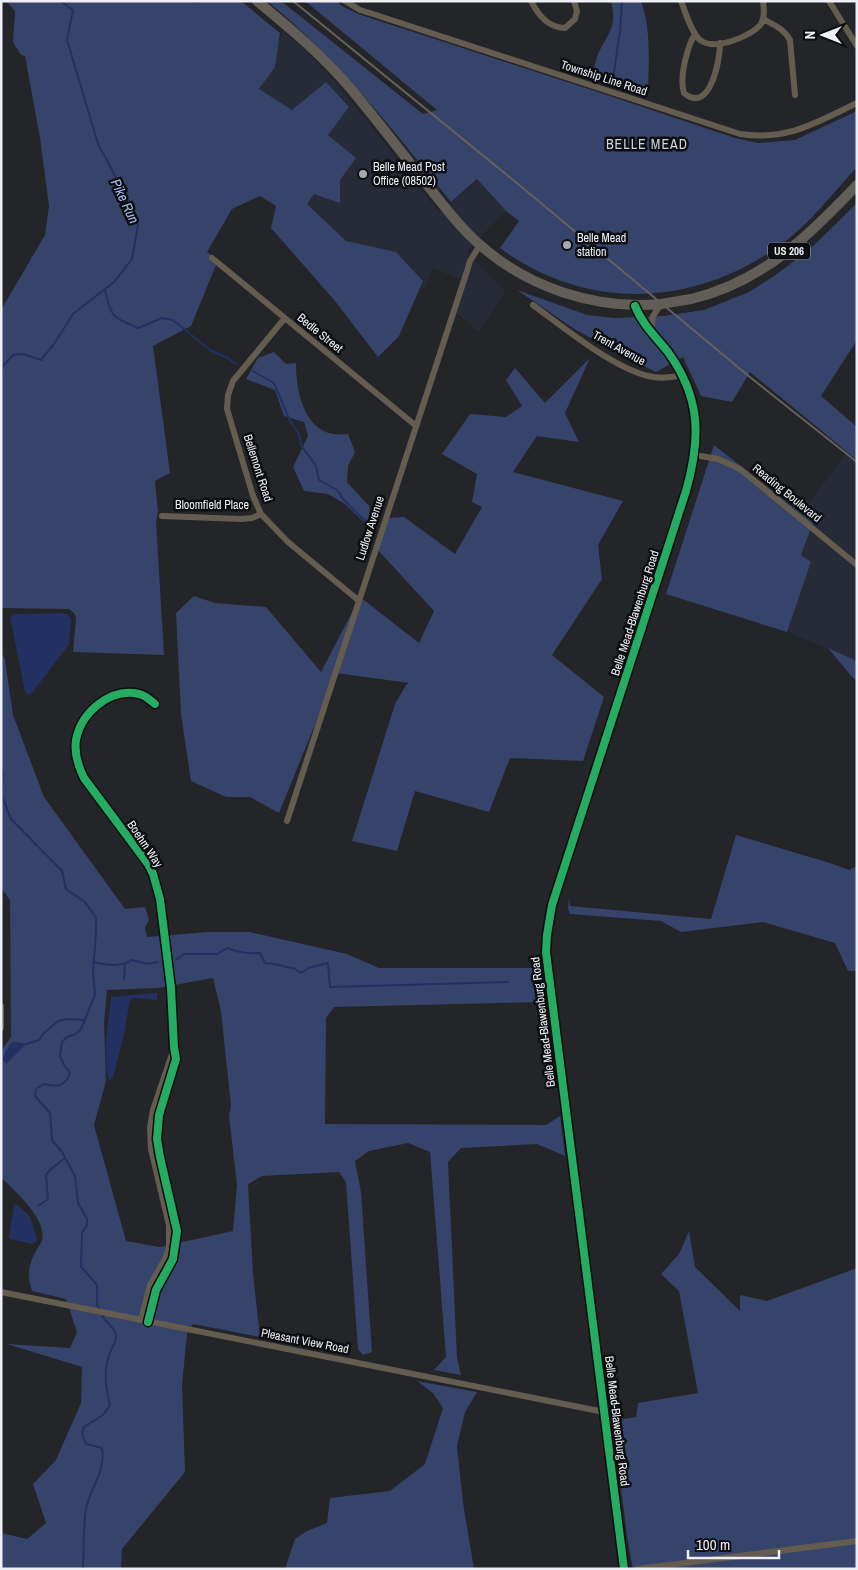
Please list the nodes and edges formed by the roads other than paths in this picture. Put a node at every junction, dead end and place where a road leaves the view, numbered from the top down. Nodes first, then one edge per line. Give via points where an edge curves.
1 (257, 1) edge
2 (345, 1) edge
3 (531, 1) edge
4 (574, 1) edge
5 (681, 1) edge
6 (762, 1) edge
7 (829, 1) edge
8 (763, 19) junction
9 (695, 34) junction
10 (720, 43) junction
11 (857, 46) edge
12 (795, 95) dead end
13 (857, 103) edge
14 (857, 185) edge
15 (480, 245) junction
16 (212, 258) dead end
17 (661, 304) junction
18 (533, 305) dead end
19 (635, 306) junction
20 (284, 318) junction
21 (651, 332) junction
22 (682, 375) junction
23 (415, 425) junction
24 (695, 455) junction
25 (261, 514) junction
26 (162, 516) dead end
27 (857, 565) edge
28 (358, 600) junction
29 (155, 704) dead end
30 (287, 821) dead end
31 (1, 1006) edge
32 (1, 1028) edge
33 (174, 1047) junction
34 (155, 1104) junction
35 (163, 1105) junction
36 (155, 1152) junction
37 (166, 1258) junction
38 (172, 1261) junction
39 (1, 1292) edge
40 (145, 1321) junction
41 (604, 1412) junction
42 (857, 1541) edge
43 (624, 1569) edge
44 (638, 1569) edge

1 - 15 highway, US 206 via 306,42 334,71 449,212
2 - 13 street, Township Line Road via 360,10 740,134 787,134
3 - 4 street via 546,23 559,28 565,28 575,18
5 - 9 street
6 - 8 street
7 - 11 street
8 - 10 street via 755,31
8 - 12 street via 782,30 790,40
9 - 10 street via 706,44
9 - 10 street via 688,50 682,82 688,96 697,98 709,90 719,60
14 - 17 highway, US 206, bridge via 826,218 775,261 742,281 706,296
15 - 19 highway, US 206 via 538,283 575,296
15 - 23 street, Ludlow Avenue via 466,271
16 - 20 street, Bedle Street
17 - 19 highway, US 206
17 - 21 street via 652,320
18 - 22 street, Trent Avenue via 631,369 653,377
19 - 21 street, Trent Avenue via 640,319
20 - 23 street, Bedle Street
20 - 25 street, Bellemont Road via 233,381 227,402
21 - 22 street, Trent Avenue
22 - 24 street, Belle Mead-Blawenburg Road via 694,408
23 - 28 street, Ludlow Avenue
24 - 27 street, Reading Boulevard via 718,459 740,469
24 - 41 street, Belle Mead-Blawenburg Road via 558,883 546,935
25 - 26 street, Bloomfield Place via 241,519
25 - 28 street, Bellemont Road via 288,542
28 - 30 street, Ludlow Avenue
29 - 33 street, Boehm Way via 140,694 132,693 104,700 83,721 76,749 84,778 142,855 157,886 171,988
31 - 32 street
33 - 34 street, Boehm Way
33 - 35 street, Boehm Way via 176,1059
34 - 35 street
34 - 36 street, Boehm Way via 150,1128
35 - 36 street, Boehm Way
36 - 37 street, Boehm Way via 169,1225
36 - 38 street, Boehm Way via 177,1231
37 - 38 street
37 - 40 street, Boehm Way via 150,1285
38 - 40 street, Boehm Way via 156,1290
39 - 40 street, Pleasant View Road
40 - 41 street, Pleasant View Road
41 - 43 street, Belle Mead-Blawenburg Road
42 - 44 street

